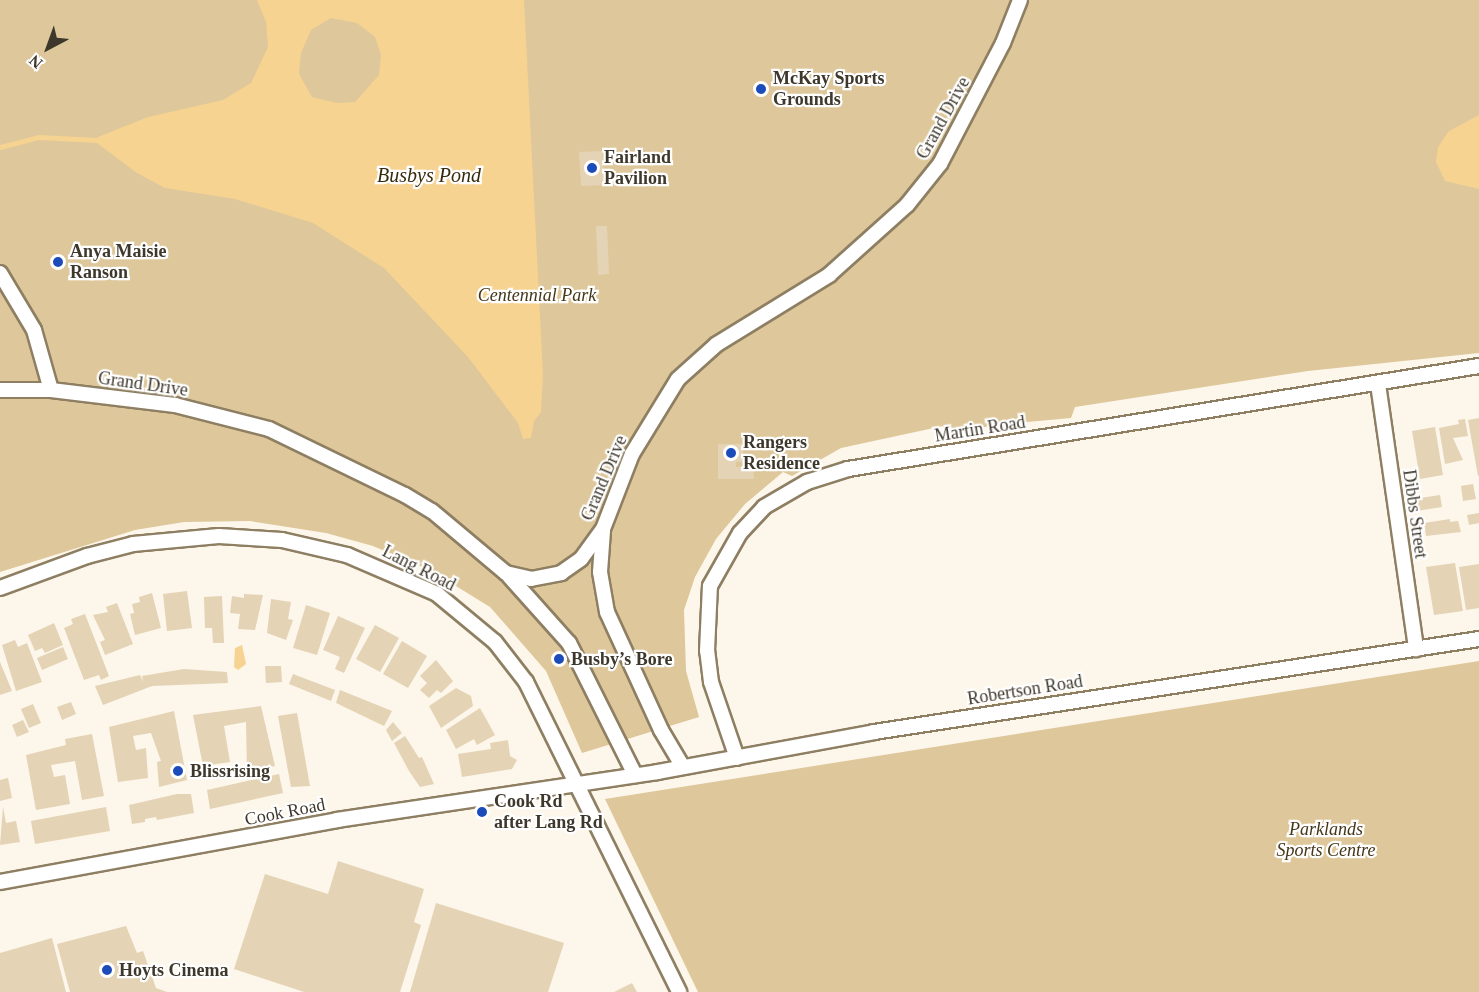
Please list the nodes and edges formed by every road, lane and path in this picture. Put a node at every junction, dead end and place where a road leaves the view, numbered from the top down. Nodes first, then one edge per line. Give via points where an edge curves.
1 (1020, 0) edge
2 (0, 273) edge
3 (1479, 366) edge
4 (1378, 384) junction
5 (0, 390) edge
6 (51, 390) junction
7 (603, 529) junction
8 (506, 573) junction
9 (0, 588) edge
10 (1479, 639) edge
11 (1416, 649) junction
12 (737, 758) junction
13 (683, 767) junction
14 (635, 775) junction
15 (577, 784) junction
16 (0, 882) edge
17 (679, 992) edge

1 - 7 street, Grand Drive via 1003,43 940,164 907,205 830,274 717,344 678,379 632,454
2 - 6 street via 34,330
3 - 4 street, Martin Road
4 - 11 street, Dibbs Street
4 - 12 street, Martin Road via 848,469 807,482 772,502 740,533 710,586 706,634 711,682
5 - 6 street, Grand Drive
6 - 8 street, Grand Drive via 175,405 269,429 414,500
7 - 8 street, Grand Drive via 581,559 561,573 531,579
7 - 13 street via 600,572 607,612 661,730
8 - 14 street via 569,643
9 - 15 street, Lang Road via 98,553 188,537 249,536 347,555 437,594 495,642 526,682
10 - 11 street, Robertson Road
11 - 12 street, Robertson Road via 874,732
12 - 13 street, Robertson Road
13 - 14 street, Robertson Road
14 - 15 street, Robertson Road
15 - 16 street, Cook Road via 337,820
15 - 17 street, Lang Road

